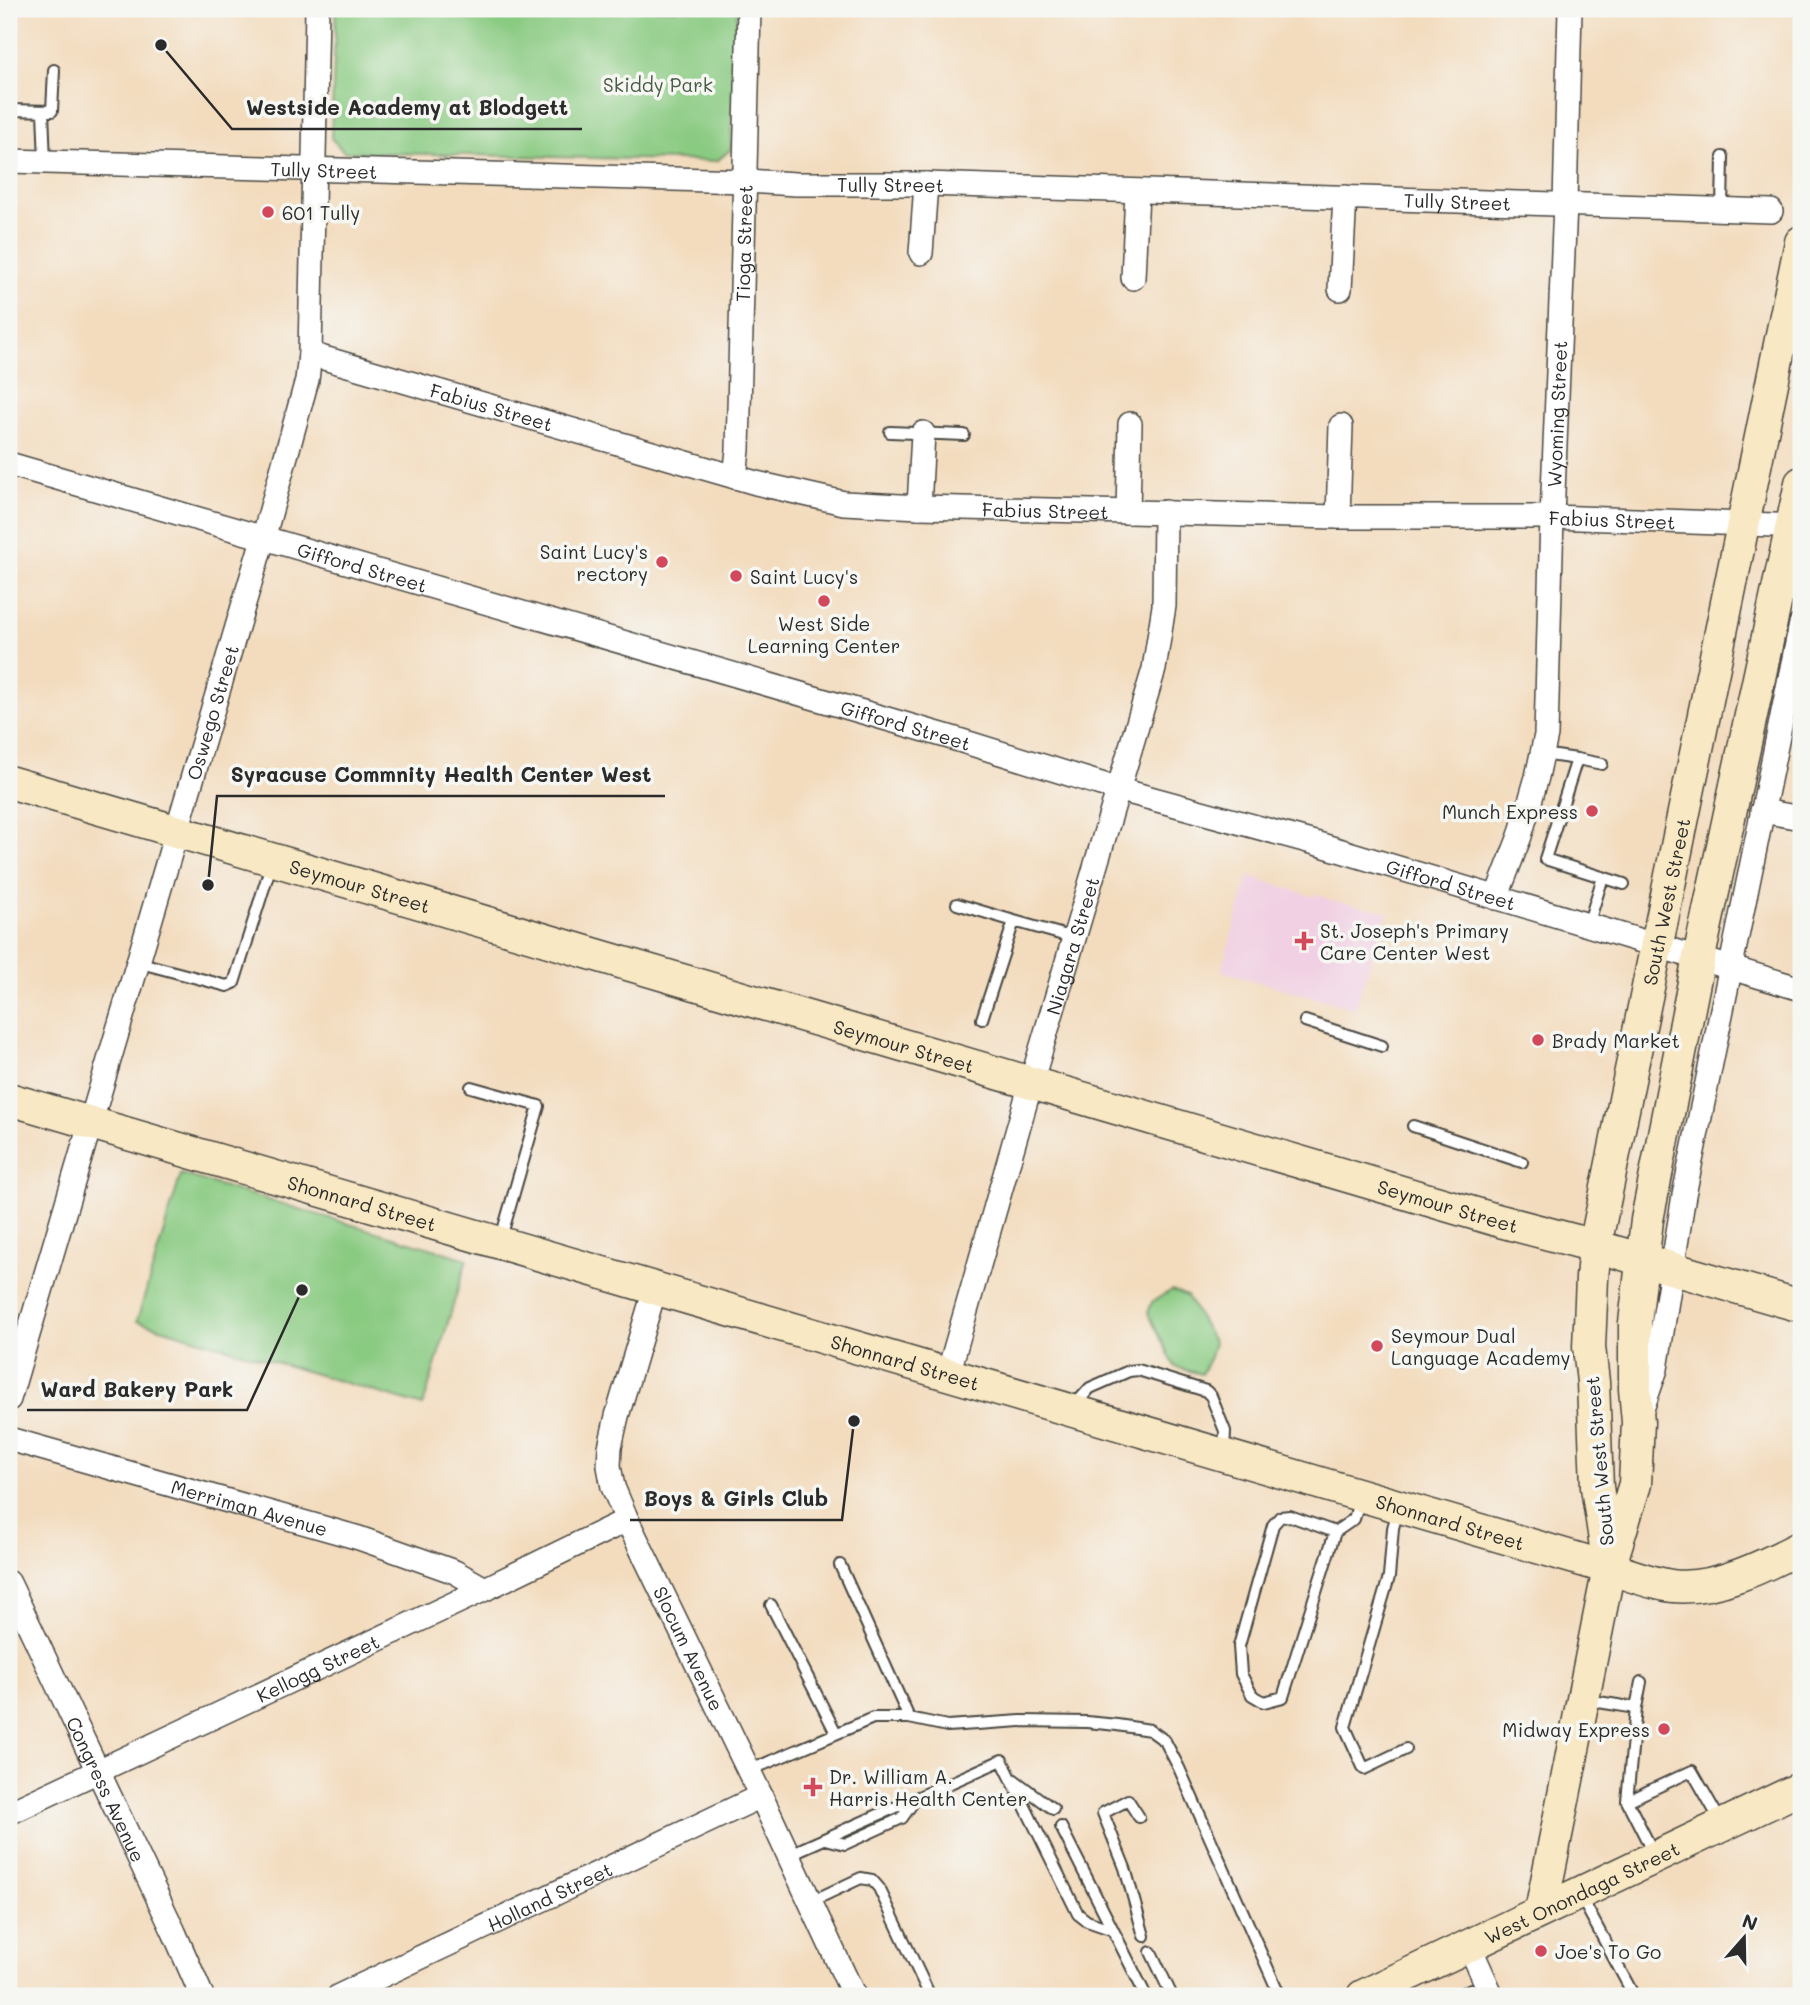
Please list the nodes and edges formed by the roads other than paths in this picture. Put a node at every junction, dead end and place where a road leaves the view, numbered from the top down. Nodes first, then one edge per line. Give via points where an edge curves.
1 (317, 9) edge
2 (749, 9) edge
3 (1570, 9) edge
4 (54, 70) dead end
5 (9, 110) edge
6 (43, 111) junction
7 (1723, 157) dead end
8 (9, 161) edge
9 (45, 162) junction
10 (314, 169) junction
11 (745, 181) junction
12 (926, 184) junction
13 (1137, 192) junction
14 (1345, 197) junction
15 (1565, 204) junction
16 (1722, 209) junction
17 (1771, 211) dead end
18 (1801, 242) edge
19 (921, 253) dead end
20 (1133, 278) dead end
21 (1340, 289) dead end
22 (310, 354) junction
23 (1130, 424) dead end
24 (1341, 426) dead end
25 (890, 432) dead end
26 (923, 433) junction
27 (964, 435) dead end
28 (9, 464) edge
29 (735, 477) junction
30 (1801, 483) edge
31 (919, 507) junction
32 (1128, 512) junction
33 (1165, 512) junction
34 (1338, 517) junction
35 (1552, 517) junction
36 (1742, 523) junction
37 (1797, 526) edge
38 (262, 539) junction
39 (1801, 624) edge
40 (1542, 754) junction
41 (1577, 759) junction
42 (1602, 764) dead end
43 (9, 782) edge
44 (1118, 789) junction
45 (1762, 811) junction
46 (1801, 818) edge
47 (175, 831) junction
48 (272, 860) junction
49 (1603, 877) junction
50 (1624, 884) dead end
51 (1496, 898) junction
52 (957, 904) dead end
53 (1013, 921) junction
54 (1588, 925) junction
55 (1074, 938) junction
56 (1657, 945) junction
57 (1699, 957) junction
58 (137, 962) junction
59 (1731, 967) junction
60 (1801, 989) edge
61 (982, 1019) dead end
62 (1305, 1021) dead end
63 (1382, 1046) dead end
64 (1031, 1083) junction
65 (471, 1087) dead end
66 (9, 1100) edge
67 (90, 1124) junction
68 (1413, 1126) dead end
69 (1522, 1161) dead end
70 (500, 1244) junction
71 (1595, 1246) junction
72 (1656, 1264) junction
73 (655, 1289) junction
74 (1801, 1306) edge
75 (948, 1374) junction
76 (9, 1399) edge
77 (1070, 1410) junction
78 (9, 1439) edge
79 (1224, 1456) junction
80 (1360, 1496) junction
81 (1399, 1507) junction
82 (627, 1520) junction
83 (1335, 1532) junction
84 (1801, 1548) edge
85 (841, 1565) dead end
86 (1609, 1568) junction
87 (9, 1583) edge
88 (485, 1590) junction
89 (771, 1605) dead end
90 (1641, 1682) dead end
91 (1583, 1700) junction
92 (1636, 1709) junction
93 (909, 1718) junction
94 (836, 1733) junction
95 (1406, 1749) dead end
96 (99, 1771) junction
97 (748, 1771) junction
98 (1011, 1777) junction
99 (1801, 1788) edge
100 (761, 1796) junction
101 (1627, 1801) junction
102 (1053, 1809) dead end
103 (9, 1813) edge
104 (1139, 1816) dead end
105 (1723, 1825) junction
106 (1061, 1827) dead end
107 (788, 1855) junction
108 (1656, 1857) junction
109 (1579, 1893) junction
110 (810, 1902) junction
111 (1541, 1911) junction
112 (1113, 1930) junction
113 (1144, 1936) dead end
114 (1469, 1945) junction
115 (1151, 1952) dead end
116 (1380, 1992) edge
117 (1482, 1993) edge
118 (202, 1996) edge
119 (339, 1996) edge
120 (854, 1996) edge
121 (930, 1996) edge
122 (1146, 1996) edge
123 (1172, 1996) edge
124 (1280, 1996) edge
125 (1457, 1996) edge
126 (1634, 1996) edge

1 - 10 street, Oswego Street
2 - 11 street, Tioga Street
3 - 15 street, Wyoming Street
4 - 6 lane via 52,111
5 - 6 lane
6 - 9 lane
7 - 16 lane
8 - 9 street, Tully Street
9 - 10 street, Tully Street
10 - 11 street, Tully Street
10 - 22 street, Oswego Street
11 - 12 street, Tully Street
11 - 29 street, Tioga Street
12 - 13 street, Tully Street
12 - 19 street
13 - 14 street, Tully Street
13 - 20 street
14 - 15 street, Tully Street
14 - 21 street
15 - 16 street, Tully Street
15 - 35 street, Wyoming Street
16 - 17 street, Tully Street
18 - 36 main road, South West Street
22 - 29 street, Fabius Street
22 - 38 street, Oswego Street via 307,380
23 - 32 street
24 - 34 street
25 - 26 lane
26 - 27 lane
26 - 31 street
28 - 38 street, Gifford Street
29 - 31 street, Fabius Street via 844,503
30 - 37 main road, South West Street
31 - 32 street, Fabius Street
32 - 33 street, Fabius Street
33 - 34 street, Fabius Street
33 - 44 street, Niagara Street via 1164,606 1154,669
34 - 35 street, Fabius Street
35 - 36 street, Fabius Street
35 - 40 street, Wyoming Street
36 - 37 street, Fabius Street
36 - 56 main road, South West Street
37 - 57 main road, South West Street
38 - 44 street, Gifford Street
38 - 47 street, Oswego Street
39 - 45 street, South West Street
40 - 41 lane
40 - 51 street, Wyoming Street via 1520,836
41 - 42 lane
41 - 49 lane via 1545,859
43 - 47 main road, Seymour Street
44 - 51 street, Gifford Street
44 - 55 street, Niagara Street
45 - 46 street
45 - 59 street, South West Street
47 - 48 main road, Seymour Street
47 - 58 street, Oswego Street
48 - 58 lane via 234,983 227,986
48 - 64 main road, Seymour Street
49 - 50 lane
49 - 54 lane
51 - 54 street, Gifford Street
52 - 53 lane
53 - 55 lane
53 - 61 lane
54 - 56 street, Gifford Street
55 - 64 street, Niagara Street
56 - 57 street, Gifford Street
56 - 71 main road, South West Street
57 - 59 street, Gifford Street
57 - 72 main road, South West Street via 1647,1220
58 - 67 street, Oswego Street
59 - 60 street, Gifford Street
59 - 72 street, South West Street via 1684,1195
62 - 63 lane
64 - 71 main road, Seymour Street
64 - 75 street, Niagara Street
65 - 70 lane via 539,1106
66 - 67 main road, Shonnard Street
67 - 70 main road, Shonnard Street
67 - 76 street, Oswego Street
68 - 69 lane
70 - 73 main road, Shonnard Street
71 - 72 main road, Seymour Street
71 - 86 main road, South West Street via 1589,1347 1597,1487
72 - 74 main road, Seymour Street
72 - 86 main road, South West Street via 1635,1323 1635,1484
73 - 75 main road, Shonnard Street
73 - 82 street, Slocum Avenue via 610,1447 613,1487
75 - 77 main road, Shonnard Street
77 - 79 main road, Shonnard Street
77 - 79 lane via 1090,1388 1129,1371 1150,1373 1211,1396 1226,1431
78 - 88 street, Merriman Avenue via 359,1538 455,1572
79 - 80 main road, Shonnard Street
80 - 81 main road, Shonnard Street
80 - 83 lane via 1354,1519
81 - 86 main road, Shonnard Street
81 - 95 lane via 1389,1577 1345,1727 1364,1769
82 - 88 street, Kellogg Street
82 - 97 street, Slocum Avenue
83 - 83 lane via 1290,1516 1280,1517 1273,1525 1238,1646 1241,1674 1252,1695 1264,1702 1283,1697
84 - 86 main road, Shonnard Street via 1699,1586 1650,1582
85 - 93 lane
86 - 91 main road, South West Street
87 - 96 street, Congress Avenue
88 - 96 street, Kellogg Street
89 - 94 lane
90 - 92 lane
91 - 92 lane
91 - 111 main road, South West Street
92 - 101 lane
93 - 94 lane via 873,1717
93 - 124 lane via 947,1726 1087,1722 1150,1730 1165,1741
94 - 97 lane
96 - 103 street, Kellogg Street
96 - 118 street, Congress Avenue
97 - 100 street, Slocum Avenue
98 - 102 lane
98 - 107 lane via 1002,1760
98 - 112 lane via 1078,1914
99 - 105 main road, West Onondaga Street
100 - 107 street, Slocum Avenue
100 - 119 street, Holland Street
101 - 105 lane via 1692,1771
101 - 108 lane
104 - 113 lane via 1128,1800 1102,1813 1125,1868
105 - 108 main road, West Onondaga Street
106 - 112 lane
107 - 110 street, Slocum Avenue
108 - 109 main road, West Onondaga Street
109 - 111 main road, West Onondaga Street
109 - 126 lane
110 - 120 street, Slocum Avenue
110 - 121 lane via 861,1878 872,1881
111 - 114 main road, West Onondaga Street
112 - 122 lane
114 - 116 main road, West Onondaga Street
114 - 117 street
115 - 123 lane
117 - 125 lane

